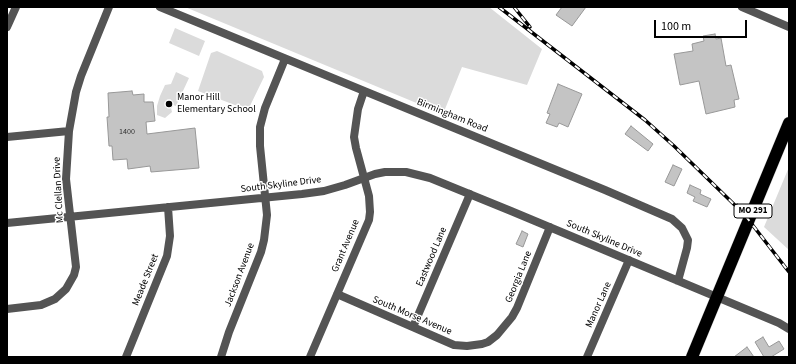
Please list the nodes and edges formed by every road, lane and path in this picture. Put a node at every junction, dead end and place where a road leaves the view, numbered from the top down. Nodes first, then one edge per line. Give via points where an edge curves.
1 (16, 7) edge
2 (109, 7) edge
3 (160, 7) edge
4 (742, 7) edge
5 (7, 27) edge
6 (789, 27) edge
7 (285, 59) junction
8 (364, 91) junction
9 (789, 124) edge
10 (69, 131) junction
11 (7, 137) edge
12 (364, 178) junction
13 (470, 194) junction
14 (265, 198) junction
15 (168, 207) junction
16 (70, 217) junction
17 (7, 223) edge
18 (550, 227) junction
19 (629, 260) junction
20 (678, 281) junction
21 (337, 294) junction
22 (717, 298) junction
23 (7, 309) edge
24 (413, 327) junction
25 (789, 329) edge
26 (482, 344) joint
27 (126, 357) edge
28 (221, 357) edge
29 (310, 357) edge
30 (586, 357) edge
31 (692, 357) edge

1 - 5 street
2 - 10 street, Mc Clellan Drive via 81,76
3 - 7 street, Birmingham Road
4 - 6 street
7 - 8 street, Birmingham Road
7 - 14 street, Jackson Avenue via 260,127
8 - 12 street, Grant Avenue via 354,132
8 - 20 street, Birmingham Road via 672,219 682,228 688,240
9 - 22 highway, MO 291
10 - 11 street
10 - 16 street, Mc Clellan Drive via 66,179
12 - 13 street, South Skyline Drive via 385,172 406,172 430,178
12 - 14 street, South Skyline Drive via 324,191
12 - 21 street, Grant Avenue via 370,204 369,220
13 - 18 street, South Skyline Drive
13 - 24 street, Eastwood Lane
14 - 15 street, South Skyline Drive
14 - 28 street, Jackson Avenue via 267,215 261,252
15 - 16 street, South Skyline Drive
15 - 27 street, Meade Street via 170,236 167,256
16 - 17 street, South Skyline Drive
16 - 23 street, Mc Clellan Drive via 76,267 66,289 55,299 40,305
18 - 19 street, South Skyline Drive
18 - 26 street, Georgia Lane via 518,308 497,335
19 - 20 street, South Skyline Drive
19 - 30 street, Manor Lane
20 - 22 street, South Skyline Drive
21 - 24 street, South Morse Avenue
21 - 29 street, Grant Avenue
22 - 25 street, South Skyline Drive
22 - 31 highway, MO 291
24 - 26 street, South Morse Avenue via 458,346

